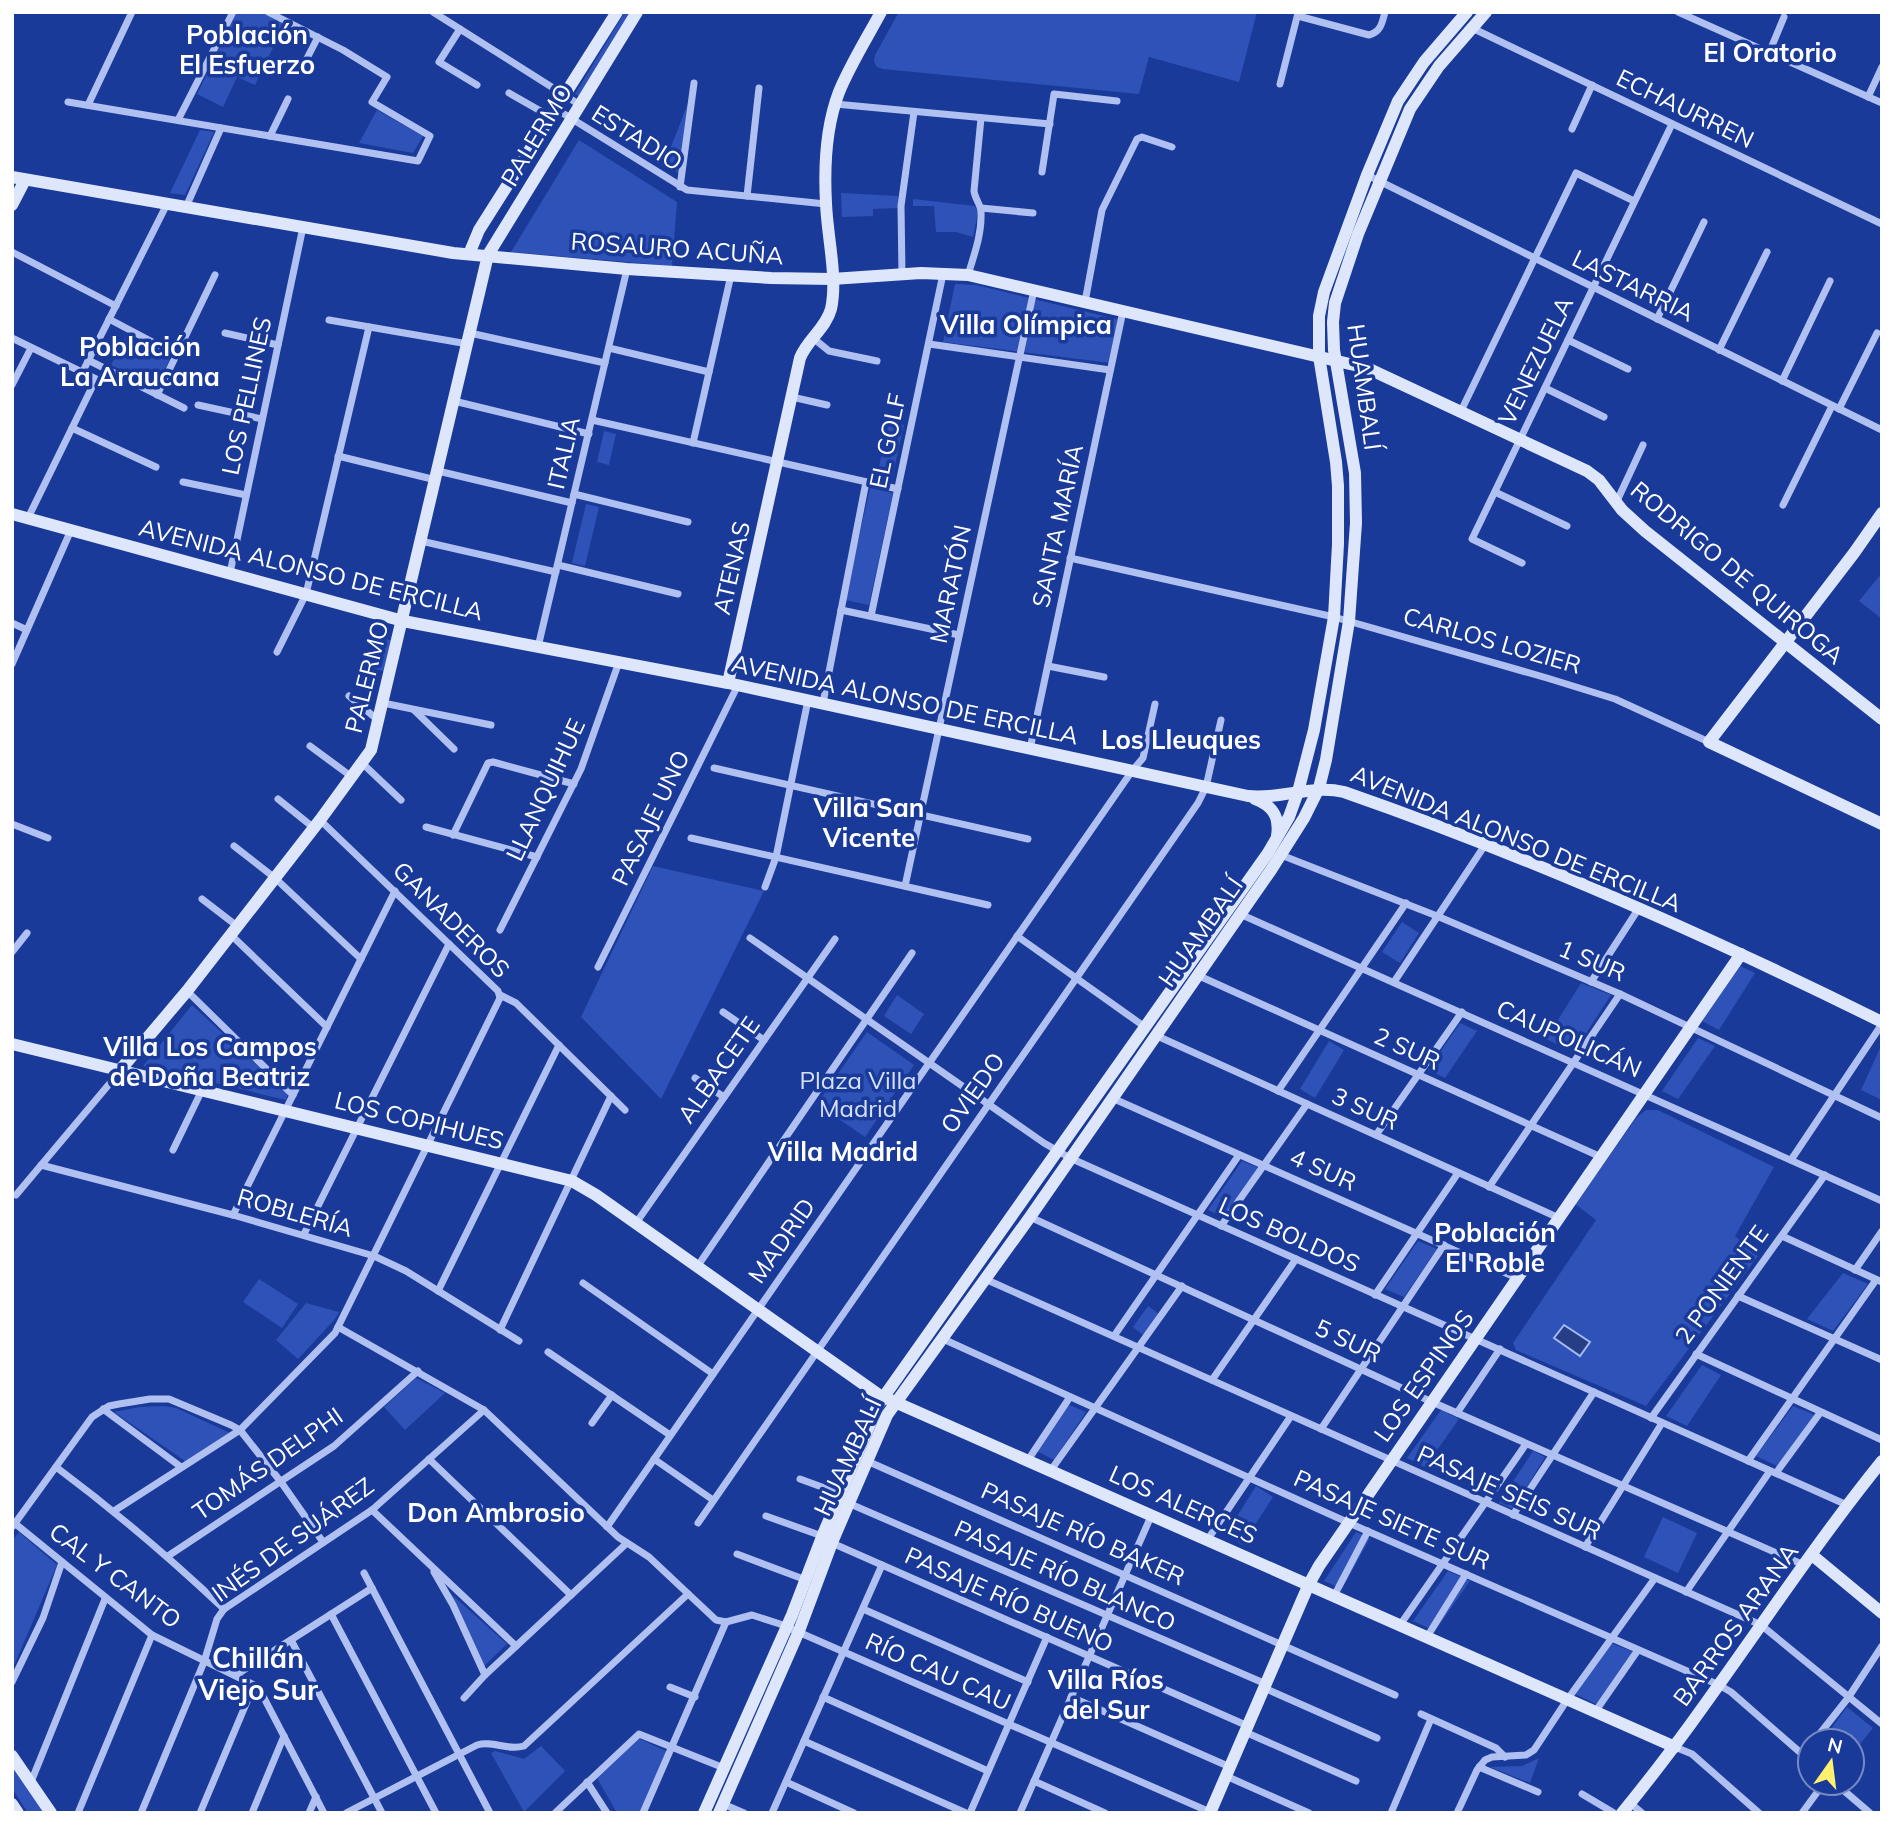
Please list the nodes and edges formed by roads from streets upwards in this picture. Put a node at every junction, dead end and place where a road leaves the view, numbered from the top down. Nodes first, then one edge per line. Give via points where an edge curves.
1 (132, 12) edge
2 (233, 12) edge
3 (268, 12) edge
4 (433, 12) edge
5 (617, 12) edge
6 (636, 12) edge
7 (881, 12) edge
8 (1385, 12) edge
9 (1468, 12) edge
10 (1486, 12) edge
11 (1678, 12) edge
12 (1298, 14) edge
13 (1693, 15) edge
14 (1784, 17) dead end
15 (1471, 28) junction
16 (460, 29) junction
17 (318, 37) junction
18 (1769, 53) junction
19 (303, 66) dead end
20 (1882, 67) edge
21 (694, 83) dead end
22 (1280, 84) dead end
23 (477, 85) dead end
24 (1592, 85) junction
25 (759, 88) dead end
26 (509, 93) dead end
27 (565, 95) junction
28 (1868, 97) junction
29 (288, 99) dead end
30 (1117, 101) dead end
31 (68, 102) dead end
32 (1882, 103) edge
33 (835, 104) junction
34 (88, 105) junction
35 (580, 105) junction
36 (914, 112) junction
37 (553, 113) junction
38 (981, 118) junction
39 (178, 120) junction
40 (571, 120) junction
41 (1050, 124) junction
42 (1672, 124) junction
43 (221, 128) junction
44 (1572, 129) dead end
45 (270, 136) junction
46 (1172, 147) dead end
47 (1042, 172) dead end
48 (19, 178) edge
49 (1373, 178) junction
50 (680, 187) junction
51 (747, 196) junction
52 (1634, 201) junction
53 (167, 204) junction
54 (826, 204) junction
55 (12, 205) edge
56 (186, 207) junction
57 (981, 208) junction
58 (1033, 213) dead end
59 (1704, 222) dead end
60 (1882, 225) edge
61 (303, 227) junction
62 (12, 252) edge
63 (1767, 252) dead end
64 (469, 254) junction
65 (488, 255) junction
66 (1535, 259) junction
67 (627, 269) junction
68 (902, 274) junction
69 (943, 274) junction
70 (215, 275) dead end
71 (731, 275) junction
72 (968, 275) junction
73 (832, 279) junction
74 (1830, 281) dead end
75 (1593, 288) junction
76 (1034, 290) junction
77 (1085, 302) junction
78 (116, 306) junction
79 (1123, 311) junction
80 (1657, 319) junction
81 (109, 320) junction
82 (328, 320) dead end
83 (369, 327) junction
84 (225, 333) dead end
85 (1877, 333) dead end
86 (12, 338) edge
87 (813, 338) junction
88 (469, 339) junction
89 (1568, 340) junction
90 (929, 344) junction
91 (278, 345) junction
92 (31, 348) junction
93 (609, 348) junction
94 (1719, 350) junction
95 (177, 355) junction
96 (1319, 356) junction
97 (1019, 357) junction
98 (88, 360) junction
99 (1336, 360) junction
100 (877, 361) dead end
101 (605, 363) junction
102 (1628, 369) dead end
103 (1110, 370) junction
104 (709, 372) junction
105 (82, 373) junction
106 (1782, 381) junction
107 (12, 385) edge
108 (1545, 388) junction
109 (157, 395) junction
110 (792, 397) junction
111 (454, 401) junction
112 (198, 405) dead end
113 (827, 405) dead end
114 (1836, 407) junction
115 (184, 408) dead end
116 (1461, 411) junction
117 (1604, 417) dead end
118 (262, 419) junction
119 (592, 420) junction
120 (72, 428) junction
121 (1882, 430) edge
122 (589, 434) junction
123 (1520, 439) junction
124 (693, 443) junction
125 (1643, 445) dead end
126 (338, 456) junction
127 (778, 463) junction
128 (156, 467) dead end
129 (437, 475) junction
130 (183, 482) dead end
131 (866, 482) junction
132 (898, 489) junction
133 (1495, 492) junction
134 (574, 494) junction
135 (246, 495) junction
136 (572, 503) junction
137 (1616, 503) junction
138 (1783, 505) dead end
139 (1882, 513) edge
140 (12, 514) edge
141 (28, 518) junction
142 (688, 522) dead end
143 (1567, 526) dead end
144 (71, 530) junction
145 (421, 541) junction
146 (1070, 558) junction
147 (1522, 563) dead end
148 (557, 569) junction
149 (230, 573) junction
150 (306, 594) junction
151 (678, 594) dead end
152 (841, 610) junction
153 (871, 616) junction
154 (1334, 617) junction
155 (403, 621) junction
156 (1349, 621) junction
157 (12, 623) edge
158 (27, 629) junction
159 (959, 635) junction
160 (1784, 641) junction
161 (538, 647) junction
162 (277, 652) dead end
163 (619, 662) junction
164 (12, 664) edge
165 (1048, 666) junction
166 (1104, 677) dead end
167 (733, 684) junction
168 (349, 696) dead end
169 (808, 700) junction
170 (383, 703) junction
171 (823, 703) junction
172 (1155, 704) dead end
173 (413, 709) junction
174 (1882, 719) edge
175 (1221, 720) dead end
176 (379, 721) junction
177 (491, 725) dead end
178 (939, 729) junction
179 (1709, 742) junction
180 (310, 746) dead end
181 (454, 749) dead end
182 (1030, 749) junction
183 (362, 763) junction
184 (714, 768) dead end
185 (1132, 771) junction
186 (352, 777) junction
187 (574, 784) junction
188 (790, 785) junction
189 (1206, 787) junction
190 (1319, 788) junction
191 (1298, 792) junction
192 (1248, 796) junction
193 (278, 799) dead end
194 (401, 800) dead end
195 (921, 815) junction
196 (12, 824) edge
197 (317, 824) junction
198 (1882, 824) edge
199 (426, 827) dead end
200 (453, 835) junction
201 (48, 838) dead end
202 (691, 838) dead end
203 (1028, 839) dead end
204 (1275, 842) junction
205 (1485, 845) junction
206 (234, 846) dead end
207 (1280, 855) junction
208 (537, 857) junction
209 (776, 857) junction
210 (275, 878) junction
211 (905, 886) junction
212 (765, 887) dead end
213 (395, 891) junction
214 (202, 899) dead end
215 (1406, 903) junction
216 (988, 905) dead end
217 (1640, 908) junction
218 (1240, 914) junction
219 (1437, 916) junction
220 (500, 930) dead end
221 (234, 931) junction
222 (27, 933) dead end
223 (1017, 936) junction
224 (750, 938) dead end
225 (835, 939) dead end
226 (449, 944) junction
227 (12, 952) edge
228 (912, 953) dead end
229 (1741, 954) junction
230 (361, 959) junction
231 (598, 967) dead end
232 (1362, 968) junction
233 (1197, 975) junction
234 (807, 978) junction
235 (1077, 978) junction
236 (1394, 982) junction
237 (1591, 982) junction
238 (187, 992) junction
239 (1620, 994) junction
240 (500, 995) junction
241 (723, 1012) dead end
242 (1462, 1012) junction
243 (867, 1019) junction
244 (1882, 1023) edge
245 (1144, 1026) junction
246 (327, 1027) junction
247 (1690, 1028) junction
248 (1320, 1030) junction
249 (1155, 1035) junction
250 (764, 1040) junction
251 (12, 1044) edge
252 (559, 1045) junction
253 (1574, 1062) junction
254 (929, 1063) junction
255 (121, 1069) junction
256 (1418, 1075) junction
257 (695, 1078) dead end
258 (203, 1089) junction
259 (1278, 1091) junction
260 (1645, 1093) junction
261 (293, 1095) junction
262 (611, 1096) junction
263 (1833, 1096) junction
264 (724, 1097) junction
265 (1112, 1098) junction
266 (989, 1104) junction
267 (1307, 1104) junction
268 (286, 1110) junction
269 (625, 1110) dead end
270 (1882, 1118) edge
271 (1531, 1126) junction
272 (357, 1127) junction
273 (1376, 1135) junction
274 (430, 1145) junction
275 (173, 1150) dead end
276 (1057, 1150) junction
277 (1239, 1154) junction
278 (1601, 1157) junction
279 (1070, 1158) junction
280 (1791, 1160) junction
281 (501, 1162) junction
282 (41, 1165) junction
283 (1264, 1165) junction
284 (1458, 1173) junction
285 (1825, 1175) junction
286 (572, 1181) junction
287 (1489, 1187) junction
288 (16, 1195) dead end
289 (1882, 1201) edge
290 (607, 1203) joint
291 (233, 1215) junction
292 (1197, 1215) junction
293 (1030, 1216) junction
294 (1559, 1218) junction
295 (636, 1223) junction
296 (1221, 1226) junction
297 (1882, 1231) edge
298 (1417, 1233) junction
299 (304, 1234) junction
300 (1782, 1236) junction
301 (1444, 1245) junction
302 (374, 1256) junction
303 (1296, 1259) junction
304 (697, 1267) junction
305 (1855, 1270) junction
306 (1156, 1274) junction
307 (1517, 1278) junction
308 (985, 1279) junction
309 (1879, 1281) edge
310 (583, 1283) dead end
311 (1182, 1286) junction
312 (438, 1291) junction
313 (1375, 1295) junction
314 (1738, 1296) junction
315 (1403, 1307) junction
316 (757, 1310) junction
317 (1254, 1320) junction
318 (338, 1327) junction
319 (500, 1330) junction
320 (1114, 1336) junction
321 (1475, 1338) junction
322 (943, 1339) junction
323 (1835, 1339) junction
324 (519, 1341) dead end
325 (1139, 1347) junction
326 (1500, 1349) junction
327 (548, 1352) dead end
328 (816, 1352) junction
329 (1696, 1354) junction
330 (1882, 1360) edge
331 (1362, 1368) junction
332 (418, 1371) junction
333 (713, 1374) junction
334 (1212, 1380) junction
335 (1594, 1392) junction
336 (612, 1395) junction
337 (1070, 1397) junction
338 (1791, 1399) junction
339 (889, 1400) junction
340 (1432, 1402) junction
341 (1095, 1408) junction
342 (103, 1409) junction
343 (484, 1410) junction
344 (1457, 1413) junction
345 (1820, 1413) junction
346 (1291, 1416) junction
347 (1651, 1418) junction
348 (592, 1423) dead end
349 (1662, 1423) junction
350 (1321, 1429) junction
351 (240, 1430) junction
352 (670, 1435) junction
353 (1882, 1440) edge
354 (1526, 1444) junction
355 (1553, 1456) junction
356 (429, 1459) junction
357 (654, 1459) junction
358 (866, 1460) junction
359 (1028, 1460) junction
360 (1391, 1461) junction
361 (1748, 1461) junction
362 (1882, 1461) edge
363 (56, 1467) junction
364 (181, 1467) junction
365 (1051, 1470) junction
366 (1773, 1472) junction
367 (1250, 1478) junction
368 (800, 1479) dead end
369 (281, 1482) junction
370 (1623, 1485) junction
371 (844, 1498) junction
372 (713, 1500) junction
373 (1485, 1503) junction
374 (1847, 1505) junction
375 (372, 1510) junction
376 (114, 1511) junction
377 (1152, 1514) junction
378 (1513, 1515) junction
379 (766, 1516) dead end
380 (698, 1523) dead end
381 (1349, 1523) junction
382 (13, 1524) edge
383 (607, 1527) junction
384 (1368, 1531) junction
385 (1728, 1532) junction
386 (827, 1539) junction
387 (1208, 1539) junction
388 (323, 1542) junction
389 (627, 1543) junction
390 (1585, 1547) junction
391 (737, 1554) dead end
392 (168, 1556) junction
393 (1808, 1560) junction
394 (62, 1562) junction
395 (1442, 1564) junction
396 (430, 1565) junction
397 (882, 1565) junction
398 (364, 1573) dead end
399 (1126, 1574) junction
400 (1466, 1574) junction
401 (1655, 1578) junction
402 (806, 1580) junction
403 (1309, 1584) junction
404 (372, 1588) junction
405 (1686, 1592) junction
406 (688, 1594) junction
407 (571, 1595) junction
408 (1334, 1596) junction
409 (105, 1599) junction
410 (224, 1609) junction
411 (863, 1609) junction
412 (1882, 1613) edge
413 (331, 1614) junction
414 (1107, 1615) junction
415 (726, 1622) junction
416 (1400, 1625) junction
417 (1761, 1625) junction
418 (793, 1629) junction
419 (152, 1635) junction
420 (1047, 1637) junction
421 (1427, 1637) junction
422 (1612, 1638) junction
423 (291, 1640) junction
424 (1283, 1645) junction
425 (516, 1646) junction
426 (1882, 1646) edge
427 (1638, 1650) junction
428 (844, 1652) junction
429 (1089, 1656) junction
430 (204, 1662) junction
431 (236, 1675) junction
432 (485, 1675) junction
433 (12, 1682) edge
434 (1027, 1682) junction
435 (254, 1685) junction
436 (1719, 1685) junction
437 (1265, 1686) junction
438 (670, 1687) dead end
439 (1395, 1695) dead end
440 (695, 1697) junction
441 (823, 1697) junction
442 (1071, 1697) junction
443 (464, 1698) dead end
444 (1848, 1698) junction
445 (1567, 1700) junction
446 (1595, 1712) junction
447 (1421, 1714) dead end
448 (1432, 1719) junction
449 (1009, 1724) junction
450 (1882, 1724) edge
451 (1825, 1727) edge
452 (1246, 1729) junction
453 (284, 1736) junction
454 (1377, 1738) dead end
455 (804, 1741) junction
456 (1051, 1742) junction
457 (1675, 1746) junction
458 (673, 1747) junction
459 (1796, 1749) edge
460 (459, 1755) junction
461 (12, 1756) edge
462 (1504, 1757) junction
463 (1479, 1766) junction
464 (724, 1768) junction
465 (988, 1771) junction
466 (1228, 1771) junction
467 (416, 1777) junction
468 (1034, 1781) junction
469 (587, 1782) junction
470 (1356, 1782) dead end
471 (30, 1783) junction
472 (786, 1783) junction
473 (1538, 1792) dead end
474 (1582, 1794) dead end
475 (316, 1797) junction
476 (1814, 1797) edge
477 (1851, 1797) edge
478 (374, 1798) junction
479 (12, 1804) edge
480 (721, 1808) edge
481 (1626, 1808) edge
482 (1210, 1812) edge
483 (18, 1813) edge
484 (51, 1813) edge
485 (78, 1813) edge
486 (141, 1813) edge
487 (200, 1813) edge
488 (252, 1813) edge
489 (309, 1813) edge
490 (324, 1813) edge
491 (346, 1813) edge
492 (382, 1813) edge
493 (436, 1813) edge
494 (490, 1813) edge
495 (555, 1813) edge
496 (607, 1813) edge
497 (643, 1813) edge
498 (704, 1813) edge
499 (744, 1813) edge
500 (772, 1813) edge
501 (854, 1813) edge
502 (968, 1813) edge
503 (1020, 1813) edge
504 (1105, 1813) edge
505 (1309, 1813) edge
506 (1391, 1813) edge
507 (1457, 1813) edge
508 (1614, 1813) edge
509 (1642, 1813) edge
510 (1759, 1813) edge
511 (1802, 1813) edge
512 (1870, 1813) edge

1 - 34 street
2 - 39 street
3 - 17 street
4 - 16 street
5 - 27 street, PALERMO
6 - 35 street, PALERMO
7 - 33 street, ATENAS
8 - 12 street via 1381,27 1369,35
9 - 49 street, HUAMBALÍ via 1406,87 1390,118
10 - 15 street, HUAMBALÍ
11 - 13 street
12 - 22 street
13 - 18 street
14 - 18 street
15 - 24 street, ECHAURREN
15 - 49 street, HUAMBALÍ via 1419,94
16 - 23 street via 439,62
16 - 27 street
17 - 19 street
17 - 45 street via 387,77 372,102 430,136 418,161
18 - 28 street
20 - 28 street
21 - 50 street
24 - 42 street, ECHAURREN
24 - 44 street
25 - 51 street
26 - 37 street, PALERMO
27 - 35 street
27 - 37 street, PALERMO
28 - 32 street
29 - 45 street
30 - 41 street via 1054,94
31 - 34 street
33 - 36 street
33 - 54 street, ATENAS via 826,164
34 - 39 street
35 - 40 street, PALERMO
36 - 38 street
36 - 68 street via 901,206
37 - 40 street, ESTADIO
37 - 64 street, PALERMO
38 - 41 street
38 - 57 street via 974,191
39 - 43 street
40 - 50 street, ESTADIO
40 - 65 street, PALERMO
41 - 47 street
42 - 52 street, VENEZUELA
42 - 60 street, ECHAURREN
43 - 45 street
43 - 56 street
46 - 77 street via 1137,139 1102,210
48 - 53 street, ROSAURO ACUÑA
48 - 55 street
49 - 66 street, LASTARRIA
49 - 96 street, HUAMBALÍ via 1324,292
49 - 99 street, HUAMBALÍ via 1335,303
50 - 51 street, ESTADIO
51 - 54 street, ESTADIO
52 - 66 street via 1576,173
52 - 75 street, VENEZUELA
53 - 56 street, ROSAURO ACUÑA
53 - 78 street
54 - 73 street, ATENAS
56 - 61 street, ROSAURO ACUÑA
57 - 58 street
57 - 72 street
59 - 80 street
61 - 64 street, ROSAURO ACUÑA
61 - 91 street, LOS PELLINES
62 - 78 street
63 - 94 street
64 - 65 street, ROSAURO ACUÑA
65 - 67 street, ROSAURO ACUÑA
65 - 88 street, PALERMO
66 - 75 street, LASTARRIA
66 - 116 street
67 - 71 street, ROSAURO ACUÑA
67 - 93 street, ITALIA
68 - 69 street, ROSAURO ACUÑA
68 - 73 street, ROSAURO ACUÑA
69 - 72 street, ROSAURO ACUÑA
69 - 90 street, EL GOLF
70 - 95 street
71 - 73 street, ROSAURO ACUÑA
71 - 104 street
72 - 76 street, ROSAURO ACUÑA
73 - 87 street, ATENAS via 830,312
74 - 106 street
75 - 80 street, LASTARRIA
75 - 89 street, VENEZUELA
76 - 77 street, ROSAURO ACUÑA
76 - 97 street, MARATÓN
77 - 79 street, ROSAURO ACUÑA
78 - 81 street
79 - 96 street, ROSAURO ACUÑA
79 - 103 street, SANTA MARÍA
80 - 94 street, LASTARRIA
81 - 95 street
81 - 98 street
82 - 83 street
83 - 88 street
83 - 126 street
84 - 91 street
85 - 114 street
86 - 92 street
87 - 100 street via 829,351
87 - 110 street, ATENAS via 800,358
88 - 101 street
88 - 111 street, PALERMO
89 - 102 street
89 - 108 street, VENEZUELA
90 - 97 street
90 - 132 street, EL GOLF
91 - 118 street, LOS PELLINES
92 - 105 street
92 - 107 street
93 - 101 street, ITALIA
93 - 104 street
94 - 106 street, LASTARRIA
95 - 109 street
96 - 99 street, ROSAURO ACUÑA
96 - 154 street, HUAMBALÍ via 1338,486
97 - 103 street
97 - 159 street, MARATÓN
98 - 105 street
98 - 109 street
99 - 116 street, RODRIGO DE QUIROGA via 1367,368
99 - 156 street, HUAMBALÍ via 1355,472
101 - 119 street, ITALIA
103 - 146 street, SANTA MARÍA
104 - 124 street
105 - 120 street via 96,379
106 - 114 street, LASTARRIA
108 - 117 street
108 - 123 street, VENEZUELA
109 - 115 street
110 - 113 street
110 - 127 street, ATENAS
111 - 122 street
111 - 129 street, PALERMO
112 - 118 street
114 - 121 street, LASTARRIA
114 - 138 street
116 - 123 street, RODRIGO DE QUIROGA
118 - 135 street, LOS PELLINES
119 - 122 street, ITALIA
119 - 124 street
120 - 128 street
120 - 141 street
122 - 134 street, ITALIA
123 - 133 street, VENEZUELA
123 - 137 street, RODRIGO DE QUIROGA via 1592,474
124 - 127 street
125 - 137 street
126 - 129 street
126 - 150 street
127 - 131 street
127 - 167 street, ATENAS
129 - 136 street
129 - 145 street, PALERMO
130 - 135 street
131 - 132 street
131 - 152 street, EL GOLF
132 - 153 street, EL GOLF
133 - 143 street
133 - 147 street, VENEZUELA via 1472,539
134 - 136 street, ITALIA
134 - 142 street
135 - 149 street, LOS PELLINES
136 - 148 street, ITALIA
137 - 160 street, RODRIGO DE QUIROGA via 1661,545
139 - 160 street
140 - 141 street, AVENIDA ALONSO DE ERCILLA
141 - 144 street, AVENIDA ALONSO DE ERCILLA
144 - 149 street, AVENIDA ALONSO DE ERCILLA
144 - 158 street
145 - 148 street
145 - 155 street, PALERMO
146 - 154 street, CARLOS LOZIER
146 - 165 street, SANTA MARÍA
148 - 151 street
148 - 161 street, ITALIA
149 - 150 street, AVENIDA ALONSO DE ERCILLA
150 - 155 street, AVENIDA ALONSO DE ERCILLA
150 - 162 street
152 - 153 street
152 - 171 street, EL GOLF
153 - 159 street
154 - 156 street, CARLOS LOZIER
154 - 191 street, HUAMBALÍ
155 - 161 street, AVENIDA ALONSO DE ERCILLA
155 - 170 street, PALERMO
156 - 179 street, CARLOS LOZIER via 1604,695
156 - 190 street, HUAMBALÍ
157 - 158 street
158 - 164 street
159 - 178 street, MARATÓN
160 - 174 street, RODRIGO DE QUIROGA
160 - 179 street
161 - 163 street, AVENIDA ALONSO DE ERCILLA
163 - 167 street, AVENIDA ALONSO DE ERCILLA
163 - 187 street, LLANQUIHUE
165 - 166 street
165 - 182 street, SANTA MARÍA
167 - 169 street, AVENIDA ALONSO DE ERCILLA
167 - 231 street, PASAJE UNO
168 - 176 street
169 - 171 street, AVENIDA ALONSO DE ERCILLA
169 - 188 street
170 - 173 street
170 - 176 street, PALERMO
171 - 178 street, AVENIDA ALONSO DE ERCILLA
172 - 185 street, MADRID via 1143,758
173 - 177 street
173 - 181 street
175 - 189 street, OVIEDO
176 - 183 street, PALERMO
178 - 182 street, AVENIDA ALONSO DE ERCILLA
178 - 195 street, MARATÓN
179 - 198 street, CARLOS LOZIER
180 - 186 street
182 - 185 street, AVENIDA ALONSO DE ERCILLA
183 - 186 street, PALERMO
183 - 194 street
184 - 188 street
185 - 189 street, AVENIDA ALONSO DE ERCILLA
185 - 223 street, MADRID
186 - 197 street, PALERMO
187 - 200 street via 488,763
187 - 208 street, LLANQUIHUE
188 - 195 street
188 - 209 street
189 - 192 street, AVENIDA ALONSO DE ERCILLA
189 - 235 street, OVIEDO
190 - 191 street, AVENIDA ALONSO DE ERCILLA
190 - 205 street, AVENIDA ALONSO DE ERCILLA via 1344,792
190 - 207 street, HUAMBALÍ
191 - 192 street, AVENIDA ALONSO DE ERCILLA
191 - 204 street, HUAMBALÍ
192 - 204 street via 1274,812 1278,823
193 - 197 street, GANADEROS
195 - 203 street
195 - 211 street, MARATÓN
196 - 201 street
197 - 210 street, PALERMO
197 - 213 street, GANADEROS
199 - 200 street
200 - 208 street
202 - 209 street
204 - 245 street, HUAMBALÍ
205 - 217 street, AVENIDA ALONSO DE ERCILLA
205 - 219 street
206 - 210 street
207 - 215 street, 1 SUR
207 - 218 street, HUAMBALÍ
208 - 220 street, LLANQUIHUE
209 - 211 street
209 - 212 street
210 - 221 street, PALERMO
210 - 230 street
211 - 216 street
213 - 226 street, GANADEROS
213 - 230 street
214 - 221 street
215 - 219 street, 1 SUR
215 - 232 street
217 - 229 street, AVENIDA ALONSO DE ERCILLA
217 - 237 street
218 - 232 street, CAUPOLICÁN
218 - 233 street, HUAMBALÍ
219 - 236 street
219 - 237 street, 1 SUR
221 - 238 street, PALERMO
221 - 246 street
222 - 227 street
223 - 235 street, 3 SUR
223 - 254 street, MADRID
224 - 234 street, LOS BOLDOS
225 - 234 street, ALBACETE
226 - 240 street, GANADEROS
226 - 272 street
228 - 243 street
229 - 244 street, AVENIDA ALONSO DE ERCILLA
229 - 247 street, LOS ESPINOS
230 - 246 street
232 - 236 street, CAUPOLICÁN
232 - 248 street
233 - 248 street, 2 SUR
233 - 249 street, HUAMBALÍ
234 - 243 street, LOS BOLDOS
234 - 250 street, ALBACETE
235 - 245 street, 3 SUR
235 - 266 street, OVIEDO
236 - 242 street, CAUPOLICÁN
237 - 239 street, 1 SUR
238 - 255 street, PALERMO
238 - 261 street
239 - 247 street, 1 SUR
239 - 253 street
240 - 252 street via 516,1003
240 - 274 street, GANADEROS
241 - 250 street
242 - 253 street, CAUPOLICÁN
242 - 256 street
243 - 254 street, LOS BOLDOS
243 - 304 street
244 - 263 street
245 - 249 street, 3 SUR
245 - 276 street, HUAMBALÍ
246 - 261 street
247 - 260 street, LOS ESPINOS
247 - 263 street, 1 SUR
248 - 256 street, 2 SUR
248 - 259 street
249 - 259 street, 3 SUR
249 - 265 street, HUAMBALÍ
250 - 264 street, ALBACETE
251 - 255 street, LOS COPIHUES
252 - 262 street
252 - 281 street
253 - 260 street, CAUPOLICÁN
253 - 271 street
254 - 266 street, LOS BOLDOS
254 - 316 street, MADRID
255 - 258 street, LOS COPIHUES
255 - 282 street, PALERMO
256 - 271 street, 2 SUR
256 - 273 street
257 - 264 street
258 - 268 street, LOS COPIHUES
258 - 275 street
259 - 267 street, 3 SUR
260 - 278 street, LOS ESPINOS
260 - 280 street, CAUPOLICÁN
261 - 268 street
262 - 269 street
262 - 286 street
263 - 270 street, 1 SUR
263 - 280 street
264 - 295 street, ALBACETE
265 - 277 street, 4 SUR
265 - 279 street, HUAMBALÍ
266 - 276 street, LOS BOLDOS
266 - 328 street, OVIEDO
267 - 273 street, 3 SUR
267 - 283 street
268 - 272 street, LOS COPIHUES
268 - 291 street
271 - 278 street, 2 SUR
271 - 287 street
272 - 274 street, LOS COPIHUES
272 - 299 street
273 - 284 street, 3 SUR
274 - 281 street, LOS COPIHUES
274 - 302 street, GANADEROS
276 - 279 street, LOS BOLDOS
276 - 339 street, HUAMBALÍ
277 - 283 street, 4 SUR
277 - 292 street
278 - 294 street, LOS ESPINOS
279 - 292 street, LOS BOLDOS
279 - 293 street, HUAMBALÍ
280 - 285 street, CAUPOLICÁN
281 - 286 street, LOS COPIHUES
281 - 312 street
282 - 288 street, PALERMO
282 - 291 street, ROBLERÍA
283 - 296 street
283 - 298 street, 4 SUR
284 - 287 street, 3 SUR
284 - 298 street
285 - 289 street, CAUPOLICÁN
285 - 300 street, 2 PONIENTE
286 - 290 street, LOS COPIHUES
286 - 319 street
287 - 294 street, 3 SUR
290 - 295 street, LOS ALERCES
291 - 299 street, ROBLERÍA
292 - 296 street, LOS BOLDOS
292 - 306 street
293 - 306 street, 5 SUR
293 - 308 street, HUAMBALÍ
294 - 307 street, LOS ESPINOS
295 - 304 street, LOS ALERCES
296 - 303 street, LOS BOLDOS
297 - 305 street
298 - 301 street, 4 SUR
298 - 313 street
299 - 302 street, ROBLERÍA
300 - 305 street
300 - 314 street, 2 PONIENTE
301 - 307 street, 4 SUR
301 - 315 street
302 - 312 street, ROBLERÍA
302 - 318 street, GANADEROS
303 - 313 street, LOS BOLDOS
303 - 317 street
304 - 316 street, LOS ALERCES
305 - 309 street
306 - 311 street, 5 SUR
306 - 320 street
307 - 321 street, LOS ESPINOS
308 - 320 street, PASAJE SEIS SUR
308 - 322 street, HUAMBALÍ
309 - 323 street
310 - 333 street
311 - 317 street, 5 SUR
311 - 325 street
312 - 319 street, ROBLERÍA
313 - 315 street, LOS BOLDOS
314 - 323 street
314 - 329 street, 2 PONIENTE
315 - 321 street, LOS BOLDOS
315 - 331 street
316 - 328 street, LOS ALERCES
316 - 333 street, MADRID
317 - 331 street, 5 SUR
317 - 334 street
318 - 332 street
318 - 351 street, GANADEROS
319 - 324 street, ROBLERÍA
320 - 325 street, PASAJE SEIS SUR
321 - 326 street, LOS BOLDOS
321 - 340 street, LOS ESPINOS
322 - 337 street, PASAJE SIETE SUR
322 - 339 street, HUAMBALÍ
323 - 330 street
323 - 338 street
325 - 334 street, PASAJE SEIS SUR
325 - 341 street
326 - 335 street, LOS BOLDOS
326 - 344 street
327 - 336 street
328 - 339 street, LOS ALERCES
328 - 372 street, OVIEDO
329 - 338 street
329 - 347 street, 2 PONIENTE
331 - 340 street, 5 SUR
331 - 350 street
332 - 343 street
332 - 369 street, TOMÁS DELPHI via 334,1447
333 - 352 street, MADRID
334 - 346 street, PASAJE SEIS SUR
335 - 347 street, LOS BOLDOS
335 - 355 street
336 - 348 street
336 - 352 street
337 - 341 street, PASAJE SIETE SUR
337 - 359 street
338 - 345 street
338 - 361 street
339 - 358 street, HUAMBALÍ via 887,1415
339 - 359 street, LOS ALERCES
339 - 371 street, HUAMBALÍ via 872,1415
340 - 344 street, 5 SUR
340 - 360 street, LOS ESPINOS
341 - 365 street
341 - 367 street, PASAJE SIETE SUR
342 - 351 street via 169,1399
342 - 363 street via 79,1432
342 - 364 street
343 - 356 street, INÉS DE SUÁREZ
343 - 383 street
344 - 354 street, 5 SUR
345 - 353 street
345 - 366 street
346 - 350 street, PASAJE SEIS SUR
346 - 367 street
347 - 349 street, LOS BOLDOS
349 - 361 street, LOS BOLDOS
349 - 370 street
350 - 360 street, PASAJE SEIS SUR
351 - 364 street, GANADEROS
351 - 369 street
352 - 357 street, MADRID
354 - 355 street, 5 SUR
354 - 373 street
355 - 370 street, 5 SUR
355 - 378 street
356 - 375 street, INÉS DE SUÁREZ
356 - 407 street
357 - 372 street
357 - 383 street, MADRID
358 - 371 street, HUAMBALÍ
358 - 399 street, PASAJE RÍO BAKER
359 - 365 street, LOS ALERCES
360 - 373 street, PASAJE SEIS SUR
360 - 381 street, LOS ESPINOS
361 - 366 street, LOS BOLDOS
362 - 374 street, BARROS ARANA
363 - 376 street
363 - 382 street
364 - 376 street, GANADEROS
365 - 377 street, LOS ALERCES
366 - 374 street, LOS BOLDOS
366 - 385 street
367 - 381 street, PASAJE SIETE SUR
367 - 387 street
368 - 371 street, PASAJE RÍO BLANCO
369 - 388 street
369 - 392 street, TOMÁS DELPHI
370 - 385 street, 5 SUR
370 - 390 street
371 - 386 street, HUAMBALÍ
371 - 414 street, PASAJE RÍO BLANCO
372 - 380 street, OVIEDO
373 - 378 street, PASAJE SEIS SUR
373 - 395 street
374 - 393 street, BARROS ARANA
375 - 388 street, INÉS DE SUÁREZ
375 - 396 street
376 - 392 street
377 - 387 street, LOS ALERCES
377 - 399 street
378 - 390 street, PASAJE SEIS SUR
379 - 386 street, PASAJE RÍO BUENO
381 - 384 street, PASAJE SIETE SUR
381 - 403 street, LOS ESPINOS
382 - 394 street, CAL Y CANTO
383 - 389 street
384 - 395 street, PASAJE SIETE SUR
384 - 408 street
385 - 393 street, 5 SUR
385 - 405 street
386 - 397 street, PASAJE RÍO BUENO
386 - 402 street, HUAMBALÍ
386 - 418 street, HUAMBALÍ
387 - 403 street, LOS ALERCES
388 - 410 street, INÉS DE SUÁREZ
389 - 406 street
389 - 407 street
390 - 401 street, PASAJE SEIS SUR
391 - 402 street
392 - 410 street
393 - 412 street
393 - 417 street, BARROS ARANA
394 - 409 street, CAL Y CANTO
394 - 433 street via 43,1618
395 - 400 street, PASAJE SIETE SUR
395 - 416 street
396 - 425 street
396 - 432 street
397 - 411 street
397 - 420 street, PASAJE RÍO BUENO
398 - 404 street
399 - 414 street
399 - 424 street, PASAJE RÍO BAKER
400 - 421 street
400 - 422 street, PASAJE SIETE SUR
401 - 405 street, PASAJE SEIS SUR
401 - 422 street
402 - 418 street, HUAMBALÍ
403 - 408 street, LOS ALERCES
403 - 424 street, LOS ESPINOS
404 - 413 street
404 - 460 street
405 - 417 street, PASAJE SEIS SUR
406 - 415 street via 716,1620
406 - 460 street via 528,1743 514,1748 488,1743
407 - 425 street
408 - 416 street, LOS ALERCES
409 - 419 street, CAL Y CANTO
409 - 471 street
410 - 430 street, INÉS DE SUÁREZ
411 - 428 street
411 - 434 street
413 - 423 street
413 - 467 street
414 - 429 street
414 - 437 street, PASAJE RÍO BLANCO
415 - 418 street, RÍO CAU CAU via 752,1615
415 - 440 street
416 - 421 street, LOS ALERCES
417 - 436 street, BARROS ARANA
417 - 444 street, PASAJE SEIS SUR
418 - 428 street, RÍO CAU CAU
418 - 464 street, HUAMBALÍ
418 - 480 street, HUAMBALÍ
419 - 430 street, CAL Y CANTO
419 - 485 street
420 - 429 street, PASAJE RÍO BUENO
420 - 434 street
421 - 445 street, LOS ALERCES
422 - 427 street, PASAJE SIETE SUR
422 - 445 street
423 - 431 street
423 - 478 street
424 - 437 street, LOS ESPINOS
424 - 439 street, PASAJE RÍO BAKER
425 - 432 street
426 - 444 street
427 - 436 street, PASAJE SIETE SUR
427 - 446 street
428 - 441 street
428 - 449 street, RÍO CAU CAU
429 - 442 street
429 - 452 street, PASAJE RÍO BUENO
430 - 431 street, CAL Y CANTO
430 - 486 street, INÉS DE SUÁREZ
431 - 435 street, CAL Y CANTO
432 - 443 street
434 - 449 street
435 - 453 street, CAL Y CANTO
435 - 487 street
436 - 457 street, BARROS ARANA
436 - 459 street, PASAJE SIETE SUR
437 - 452 street, LOS ESPINOS
437 - 454 street, PASAJE RÍO BLANCO
438 - 440 street
440 - 458 street
441 - 455 street
441 - 465 street
442 - 456 street
442 - 466 street
444 - 450 street, PASAJE SEIS SUR
444 - 451 street
445 - 446 street, LOS ALERCES
445 - 462 street via 1532,1752
446 - 457 street, LOS ALERCES
447 - 448 street
448 - 462 street via 1498,1749
448 - 506 street
449 - 456 street, RÍO CAU CAU
449 - 465 street
452 - 466 street, LOS ESPINOS
452 - 470 street, PASAJE RÍO BUENO
453 - 475 street, CAL Y CANTO
453 - 488 street
455 - 472 street
455 - 502 street
456 - 468 street
456 - 482 street, RÍO CAU CAU
457 - 481 street, BARROS ARANA
457 - 510 street, LOS ALERCES via 1692,1754
458 - 464 street
458 - 469 street via 639,1734
458 - 497 street
460 - 467 street
460 - 494 street
461 - 471 street
462 - 463 street via 1489,1758
463 - 473 street
463 - 507 street
464 - 498 street, HUAMBALÍ
465 - 502 street
466 - 482 street, LOS ESPINOS
466 - 505 street
467 - 478 street
467 - 493 street
468 - 503 street
468 - 504 street
469 - 495 street
469 - 496 street
471 - 484 street
472 - 500 street
472 - 501 street
474 - 508 street
475 - 489 street
475 - 490 street, CAL Y CANTO
476 - 511 street
477 - 512 street
478 - 491 street
478 - 492 street
479 - 483 street
480 - 499 street
481 - 509 street

